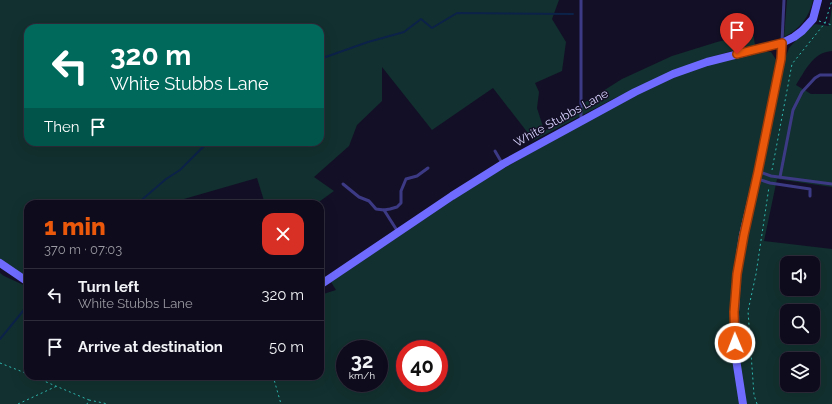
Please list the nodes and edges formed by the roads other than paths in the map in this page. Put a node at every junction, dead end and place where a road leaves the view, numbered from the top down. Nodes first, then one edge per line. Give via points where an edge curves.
1 (581, 0) edge
2 (784, 0) edge
3 (818, 0) edge
4 (782, 43) junction
5 (832, 75) edge
6 (581, 121) junction
7 (495, 151) dead end
8 (503, 164) junction
9 (428, 168) dead end
10 (757, 175) junction
11 (780, 177) junction
12 (343, 184) dead end
13 (832, 184) edge
14 (810, 196) dead end
15 (384, 210) junction
16 (398, 232) junction
17 (0, 264) edge
18 (24, 279) edge
19 (324, 282) edge
20 (743, 404) edge

1 - 6 lane
2 - 4 lane
3 - 4 street, White Stubbs Lane via 813,19 802,31
4 - 6 street, White Stubbs Lane via 707,62 673,74
4 - 10 street
5 - 11 lane via 820,75 802,92 793,110
6 - 8 street, White Stubbs Lane
7 - 8 lane
8 - 16 street, White Stubbs Lane
9 - 15 lane via 417,176 406,179 398,207
10 - 11 lane
10 - 14 lane via 770,182 810,189
10 - 20 street via 737,274 734,312 736,359
11 - 13 lane
12 - 15 lane via 376,209
15 - 16 lane
16 - 19 street, White Stubbs Lane
17 - 18 street

